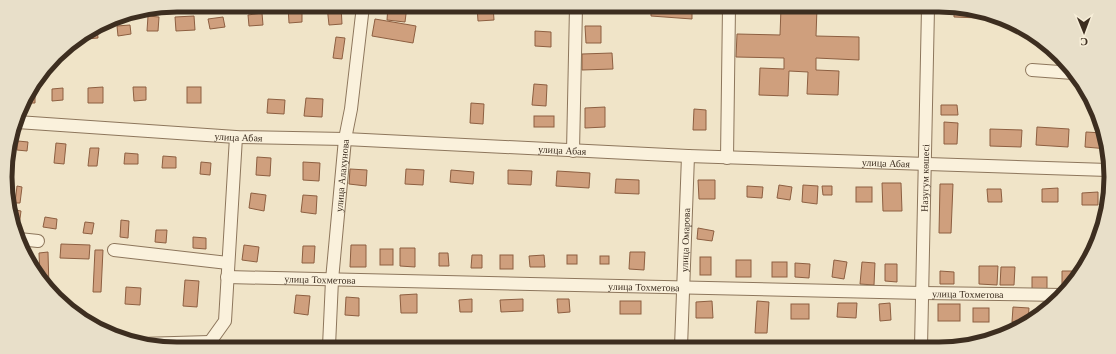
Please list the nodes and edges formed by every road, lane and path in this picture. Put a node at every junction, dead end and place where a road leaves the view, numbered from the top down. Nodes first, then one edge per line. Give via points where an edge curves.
1 (362, 12) edge
2 (576, 12) edge
3 (729, 12) edge
4 (928, 12) edge
5 (1032, 70) dead end
6 (1066, 72) edge
7 (22, 122) edge
8 (236, 137) junction
9 (344, 139) junction
10 (573, 151) junction
11 (688, 156) junction
12 (727, 158) junction
13 (924, 164) junction
14 (1104, 170) edge
15 (25, 241) edge
16 (38, 242) dead end
17 (114, 250) dead end
18 (228, 263) junction
19 (227, 277) junction
20 (332, 280) junction
21 (684, 287) junction
22 (922, 294) junction
23 (1055, 295) edge
24 (212, 342) edge
25 (329, 342) edge
26 (681, 342) edge
27 (921, 342) edge

1 - 9 street, улица Алахунова via 351,109
2 - 10 street
3 - 12 street
4 - 13 street, Назугум көшесі
5 - 6 street
7 - 8 street, улица Абая
8 - 9 street, улица Абая
8 - 18 street
9 - 10 street, улица Абая
9 - 20 street, улица Алахунова
10 - 11 street, улица Абая
11 - 12 street, улица Абая
11 - 21 street, улица Омарова
12 - 13 street, улица Абая
13 - 14 street, улица Абая
13 - 22 street, Назугум көшесі
15 - 16 street
17 - 18 street
18 - 19 street
19 - 20 street, улица Тохметова
19 - 24 street via 225,321
20 - 21 street, улица Тохметова
20 - 25 street, улица Алахунова
21 - 22 street, улица Тохметова
21 - 26 street, улица Омарова
22 - 23 street, улица Тохметова
22 - 27 street, Назугум көшесі

